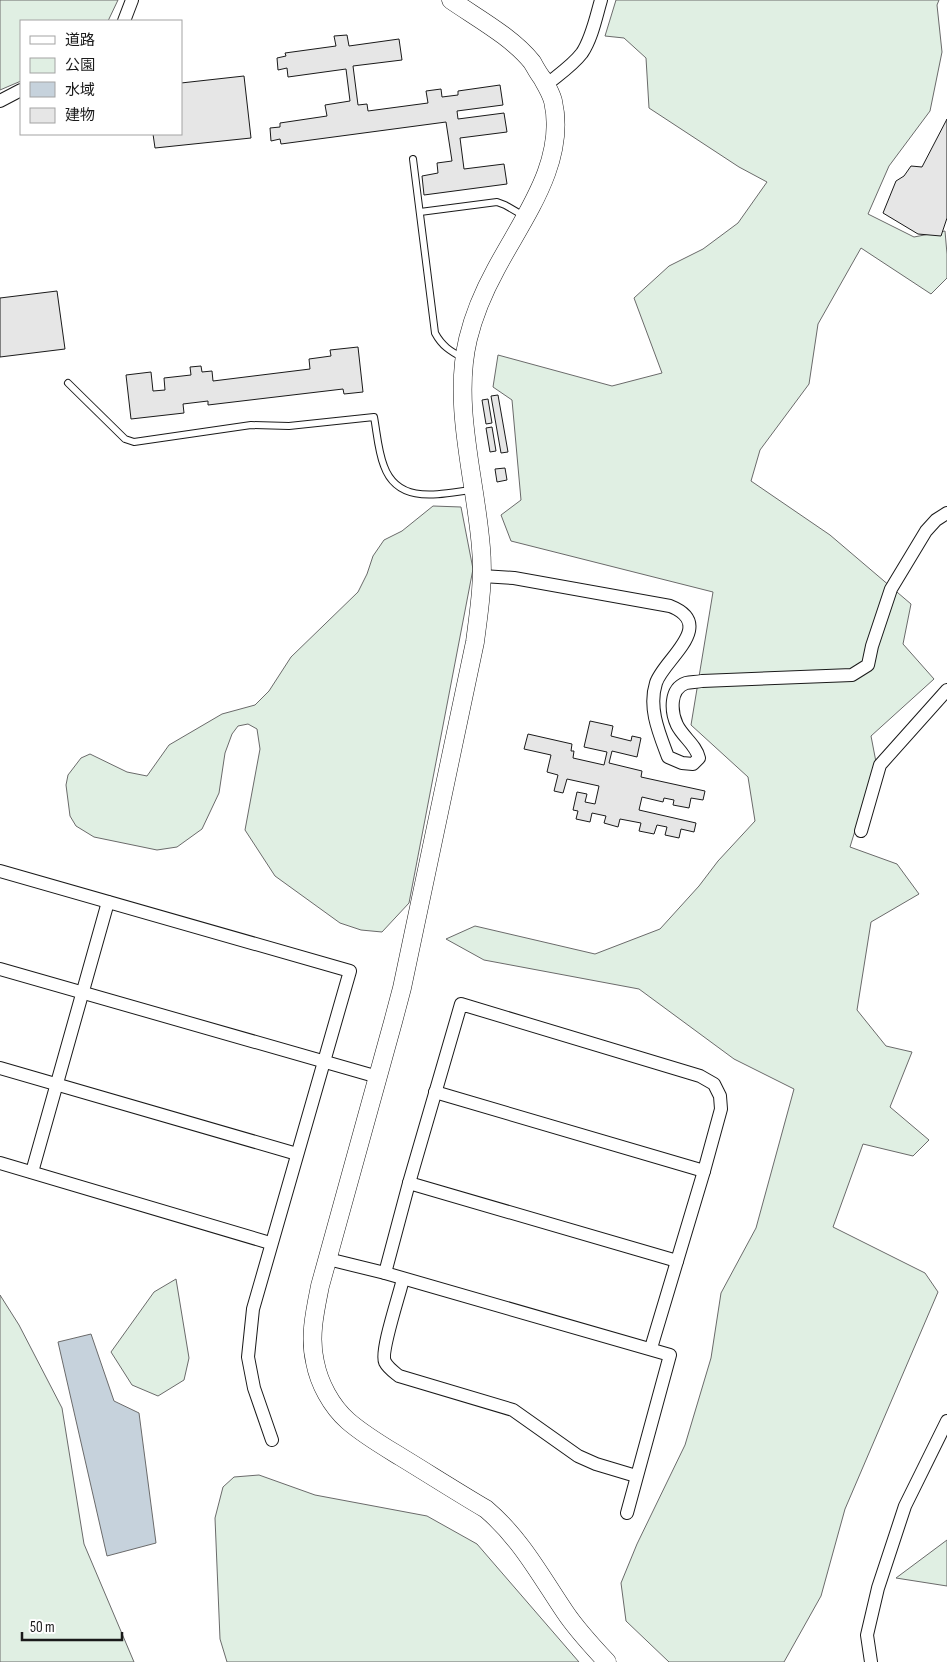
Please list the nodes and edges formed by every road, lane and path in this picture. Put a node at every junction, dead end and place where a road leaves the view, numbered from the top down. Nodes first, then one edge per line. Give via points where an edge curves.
1 (132, 0) edge
2 (451, 0) edge
3 (601, 0) edge
4 (124, 20) edge
5 (546, 85) junction
6 (20, 91) edge
7 (0, 101) edge
8 (413, 159) dead end
9 (420, 212) junction
10 (525, 216) junction
11 (464, 358) junction
12 (68, 383) dead end
13 (475, 490) junction
14 (947, 512) edge
15 (482, 576) junction
16 (947, 690) edge
17 (861, 831) dead end
18 (0, 871) edge
19 (108, 902) junction
20 (0, 970) edge
21 (82, 993) junction
22 (324, 1062) junction
23 (0, 1068) edge
24 (378, 1077) junction
25 (56, 1084) junction
26 (435, 1092) junction
27 (297, 1154) junction
28 (0, 1163) edge
29 (704, 1171) junction
30 (32, 1172) junction
31 (409, 1184) junction
32 (270, 1243) junction
33 (328, 1259) junction
34 (677, 1261) junction
35 (385, 1273) junction
36 (404, 1279) junction
37 (651, 1348) junction
38 (947, 1421) edge
39 (272, 1440) dead end
40 (636, 1476) junction
41 (626, 1513) dead end
42 (607, 1662) edge
43 (871, 1662) edge

1 - 4 street
2 - 5 street via 510,41 531,61
3 - 5 street via 582,52
5 - 10 street via 553,100 556,124 553,152 540,188
6 - 7 street
8 - 9 lane
9 - 10 lane via 497,202
9 - 11 lane via 435,333 445,348
10 - 11 street via 485,291
11 - 13 street via 463,403
12 - 13 lane via 125,439 134,442 251,424 288,426 374,417 383,465 398,488 428,495
13 - 15 street
14 - 15 street via 926,531 891,589 868,665 852,675 702,681 678,688 672,700 674,713 677,724 697,751 699,758 693,764 682,764 668,757 653,707 656,680 684,644 689,632 687,619 681,611 670,606 547,584
15 - 24 street via 475,642 402,988
16 - 17 street via 880,765
18 - 19 street
19 - 21 street
19 - 22 street via 350,971
20 - 21 street
21 - 22 street
21 - 25 street
22 - 24 street
22 - 27 street
23 - 25 street
24 - 33 street
25 - 27 street
25 - 30 street
26 - 29 street
26 - 29 street via 461,1004 700,1076 714,1084 720,1096 721,1109
26 - 31 street
27 - 32 street
28 - 30 street
29 - 34 street
30 - 32 street
31 - 34 street
31 - 35 street
32 - 39 street via 253,1309 248,1357 254,1388
33 - 35 street
33 - 42 street via 316,1310 313,1344 314,1361 329,1398 347,1420 370,1437 486,1509 501,1522 531,1559 566,1613
34 - 37 street
35 - 36 street
36 - 37 street
36 - 40 street via 384,1348 384,1361 399,1376 513,1410 578,1456
37 - 40 street via 670,1354
38 - 43 street via 905,1506 878,1588 867,1635
40 - 41 street

